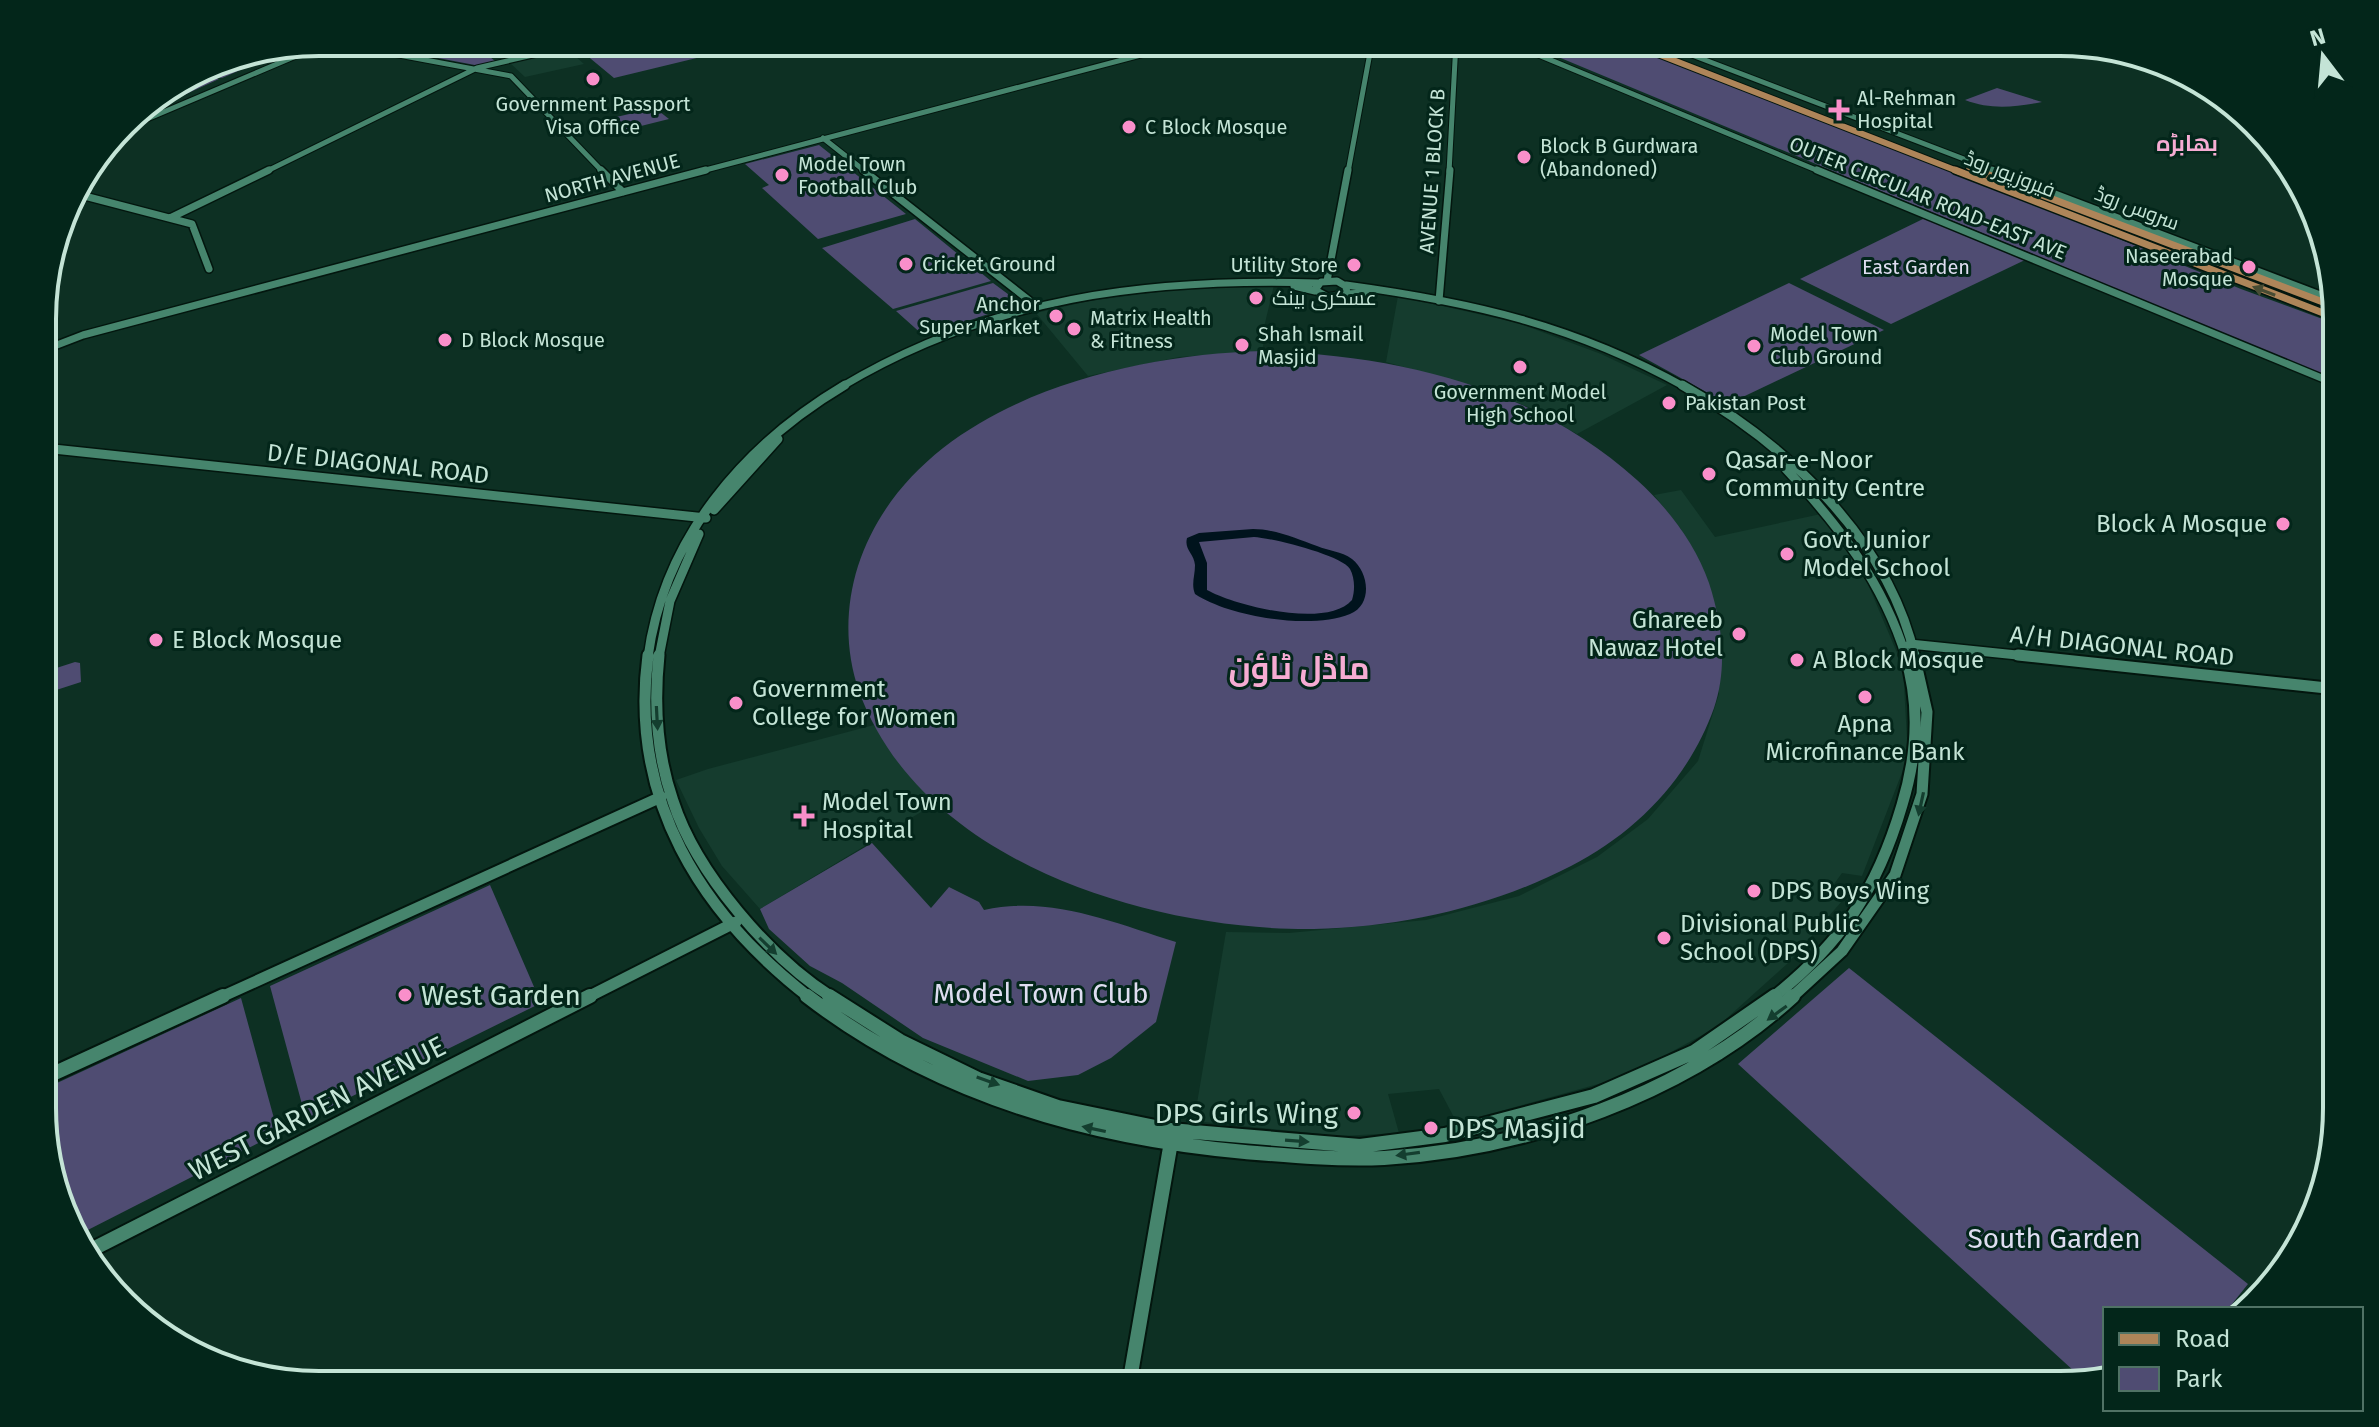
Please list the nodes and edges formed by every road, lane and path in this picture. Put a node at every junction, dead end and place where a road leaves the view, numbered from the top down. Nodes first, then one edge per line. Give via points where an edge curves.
1 (409, 56) edge
2 (529, 56) edge
3 (1136, 56) edge
4 (1371, 56) edge
5 (1455, 56) edge
6 (1541, 56) edge
7 (1663, 56) edge
8 (1681, 56) edge
9 (1695, 56) edge
10 (285, 58) edge
11 (292, 58) edge
12 (477, 68) junction
13 (153, 115) edge
14 (152, 116) edge
15 (823, 138) junction
16 (623, 192) junction
17 (86, 196) edge
18 (170, 218) junction
19 (209, 269) dead end
20 (1324, 284) junction
21 (2277, 284) junction
22 (1346, 290) junction
23 (2321, 295) edge
24 (2321, 297) edge
25 (1439, 299) junction
26 (2322, 302) edge
27 (1035, 305) junction
28 (2322, 313) edge
29 (56, 346) edge
30 (2322, 378) edge
31 (56, 449) edge
32 (704, 518) junction
33 (1909, 644) junction
34 (2322, 688) edge
35 (664, 795) junction
36 (737, 922) junction
37 (56, 1073) edge
38 (1172, 1136) junction
39 (96, 1247) edge
40 (1131, 1371) edge

1 - 12 street
2 - 12 street
3 - 15 street, NORTH AVENUE
4 - 20 street
5 - 25 street, AVENUE 1 BLOCK B
6 - 30 street, OUTER CIRCULAR ROAD-EAST AVE
28 -> 7 main road, فیروزپور روڈ
8 - 21 main road, فیروزپور روڈ
9 - 23 street, سروس روڈ
10 - 13 street
11 - 14 street
12 - 16 street via 519,83
12 - 18 street
15 - 16 street, NORTH AVENUE
15 - 27 street
16 - 29 street, NORTH AVENUE via 133,321
17 - 18 street
18 - 19 street via 192,224
20 - 22 street
20 - 22 street via 1328,297
20 - 27 street via 1192,280
20 - 32 street via 1194,284 1070,301 975,327 883,367 801,420
21 - 24 main road
21 - 26 main road, فیروزپور روڈ
22 - 25 street
25 - 33 street via 1507,313 1605,348 1731,415 1788,461 1839,513 1890,587
27 - 32 street via 920,344 850,381 752,454
31 - 32 street, D/E DIAGONAL ROAD
32 - 35 street via 667,605 658,645 655,686
33 - 34 street, A/H DIAGONAL ROAD
38 -> 33 street via 1354,1146 1434,1138 1607,1092 1700,1050 1782,991 1835,944 1878,875 1898,822 1916,742
33 -> 38 street via 1929,722 1929,745 1922,804 1902,863 1879,908 1846,951 1748,1034 1673,1082 1623,1102 1464,1146 1355,1160
35 - 36 street via 697,875
35 - 37 street
36 - 38 street via 762,958 816,1001 929,1072 1064,1122
36 - 39 street, WEST GARDEN AVENUE
38 - 40 street

